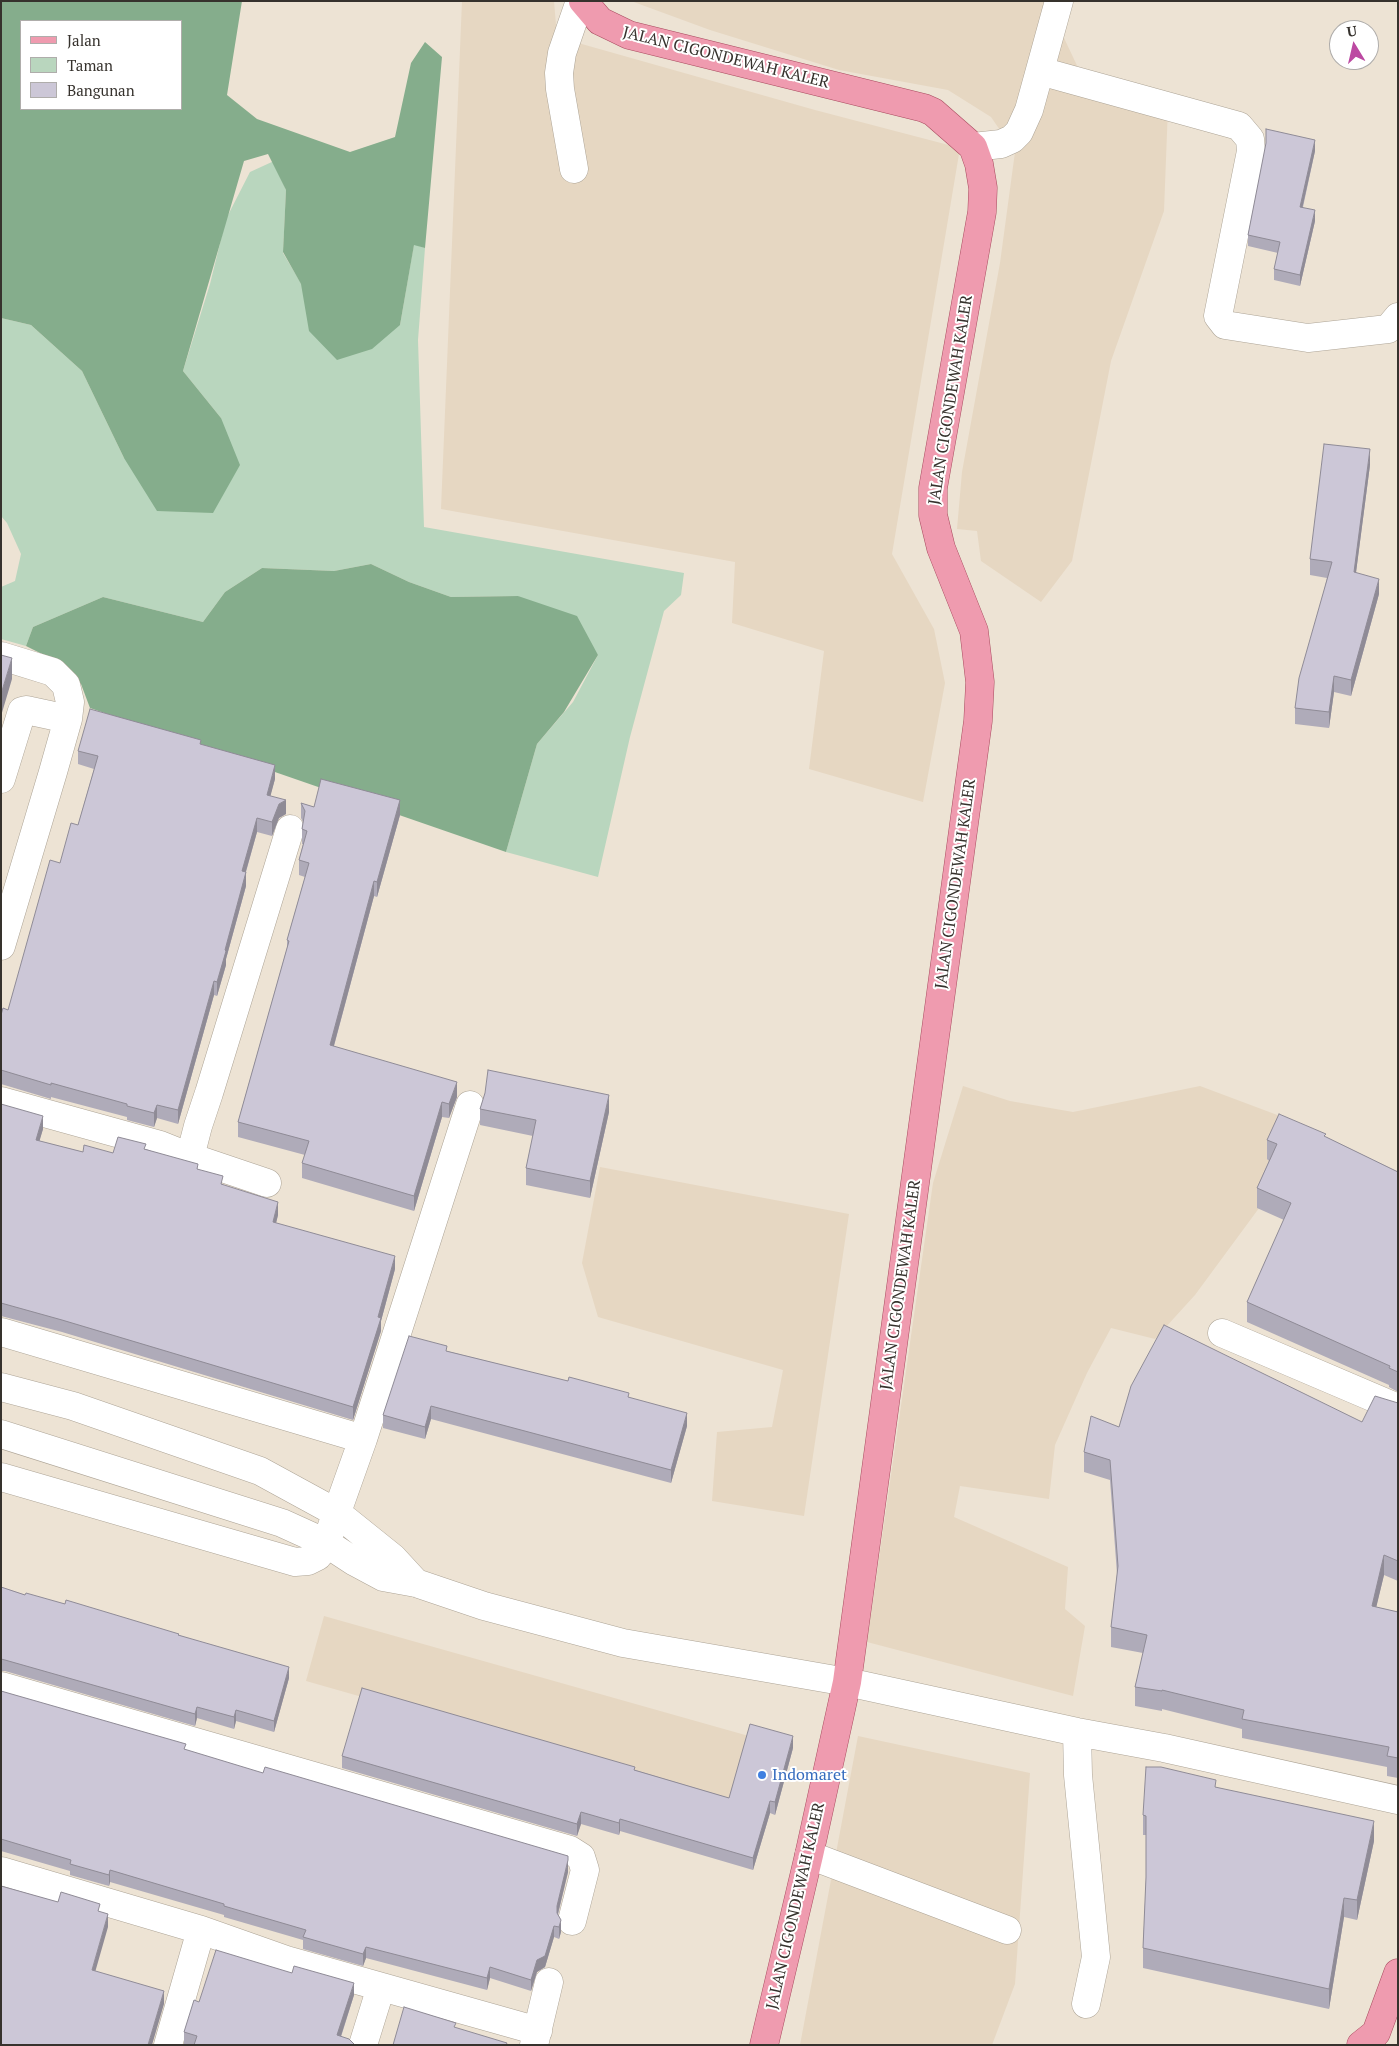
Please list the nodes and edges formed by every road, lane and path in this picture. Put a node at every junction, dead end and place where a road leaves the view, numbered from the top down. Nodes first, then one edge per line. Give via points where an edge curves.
1 (582, 1) edge
2 (1059, 1) edge
3 (1040, 71) junction
4 (974, 147) junction
5 (574, 169) dead end
6 (1398, 317) edge
7 (1, 656) edge
8 (68, 719) junction
9 (1, 779) edge
10 (290, 829) dead end
11 (1, 946) edge
12 (1, 1101) edge
13 (470, 1105) dead end
14 (190, 1157) junction
15 (268, 1183) dead end
16 (1, 1332) edge
17 (1222, 1333) dead end
18 (1, 1387) edge
19 (1398, 1408) edge
20 (1, 1434) edge
21 (363, 1440) junction
22 (1, 1477) edge
23 (337, 1513) junction
24 (326, 1543) junction
25 (416, 1583) junction
26 (847, 1682) junction
27 (1, 1686) edge
28 (1077, 1732) junction
29 (1398, 1800) edge
30 (809, 1854) junction
31 (1, 1871) edge
32 (572, 1921) dead end
33 (201, 1930) junction
34 (1007, 1930) dead end
35 (1398, 1973) edge
36 (549, 1982) dead end
37 (381, 1987) junction
38 (1086, 2004) dead end
39 (536, 2038) edge
40 (1375, 2041) edge
41 (168, 2045) edge
42 (364, 2045) edge
43 (764, 2045) edge

1 - 4 main road, JALAN CIGONDEWAH KALER via 600,21 629,35 924,108 941,118
1 - 5 street via 562,53 559,73
2 - 3 street
3 - 4 street via 1019,132 1001,144
3 - 6 street via 1240,126 1250,139 1251,151 1218,316 1225,324 1308,338 1388,329
4 - 26 main road, JALAN CIGONDEWAH KALER via 983,188 982,212 934,488 933,516 941,548 974,631 980,682 978,721
7 - 8 street via 53,672 66,685 70,702
8 - 9 street via 22,711
8 - 11 street
10 - 14 street
12 - 14 street via 160,1145
13 - 21 street
14 - 15 street
16 - 21 street
17 - 19 street
18 - 23 street via 73,1406 260,1471
20 - 24 street via 268,1519
21 - 23 street
22 - 24 street via 295,1562 318,1556
23 - 24 street
23 - 25 street via 393,1558
24 - 25 street via 383,1577
25 - 26 street via 484,1606 623,1643
26 - 28 street
26 - 30 main road, JALAN CIGONDEWAH KALER
27 - 32 street via 570,1850 581,1857 585,1870
28 - 29 street
28 - 38 street via 1078,1775 1096,1957
30 - 34 street
30 - 43 main road, JALAN CIGONDEWAH KALER
31 - 33 street
33 - 37 street via 286,1960
33 - 41 street
35 - 40 main road
36 - 39 street
37 - 39 street
37 - 42 street

